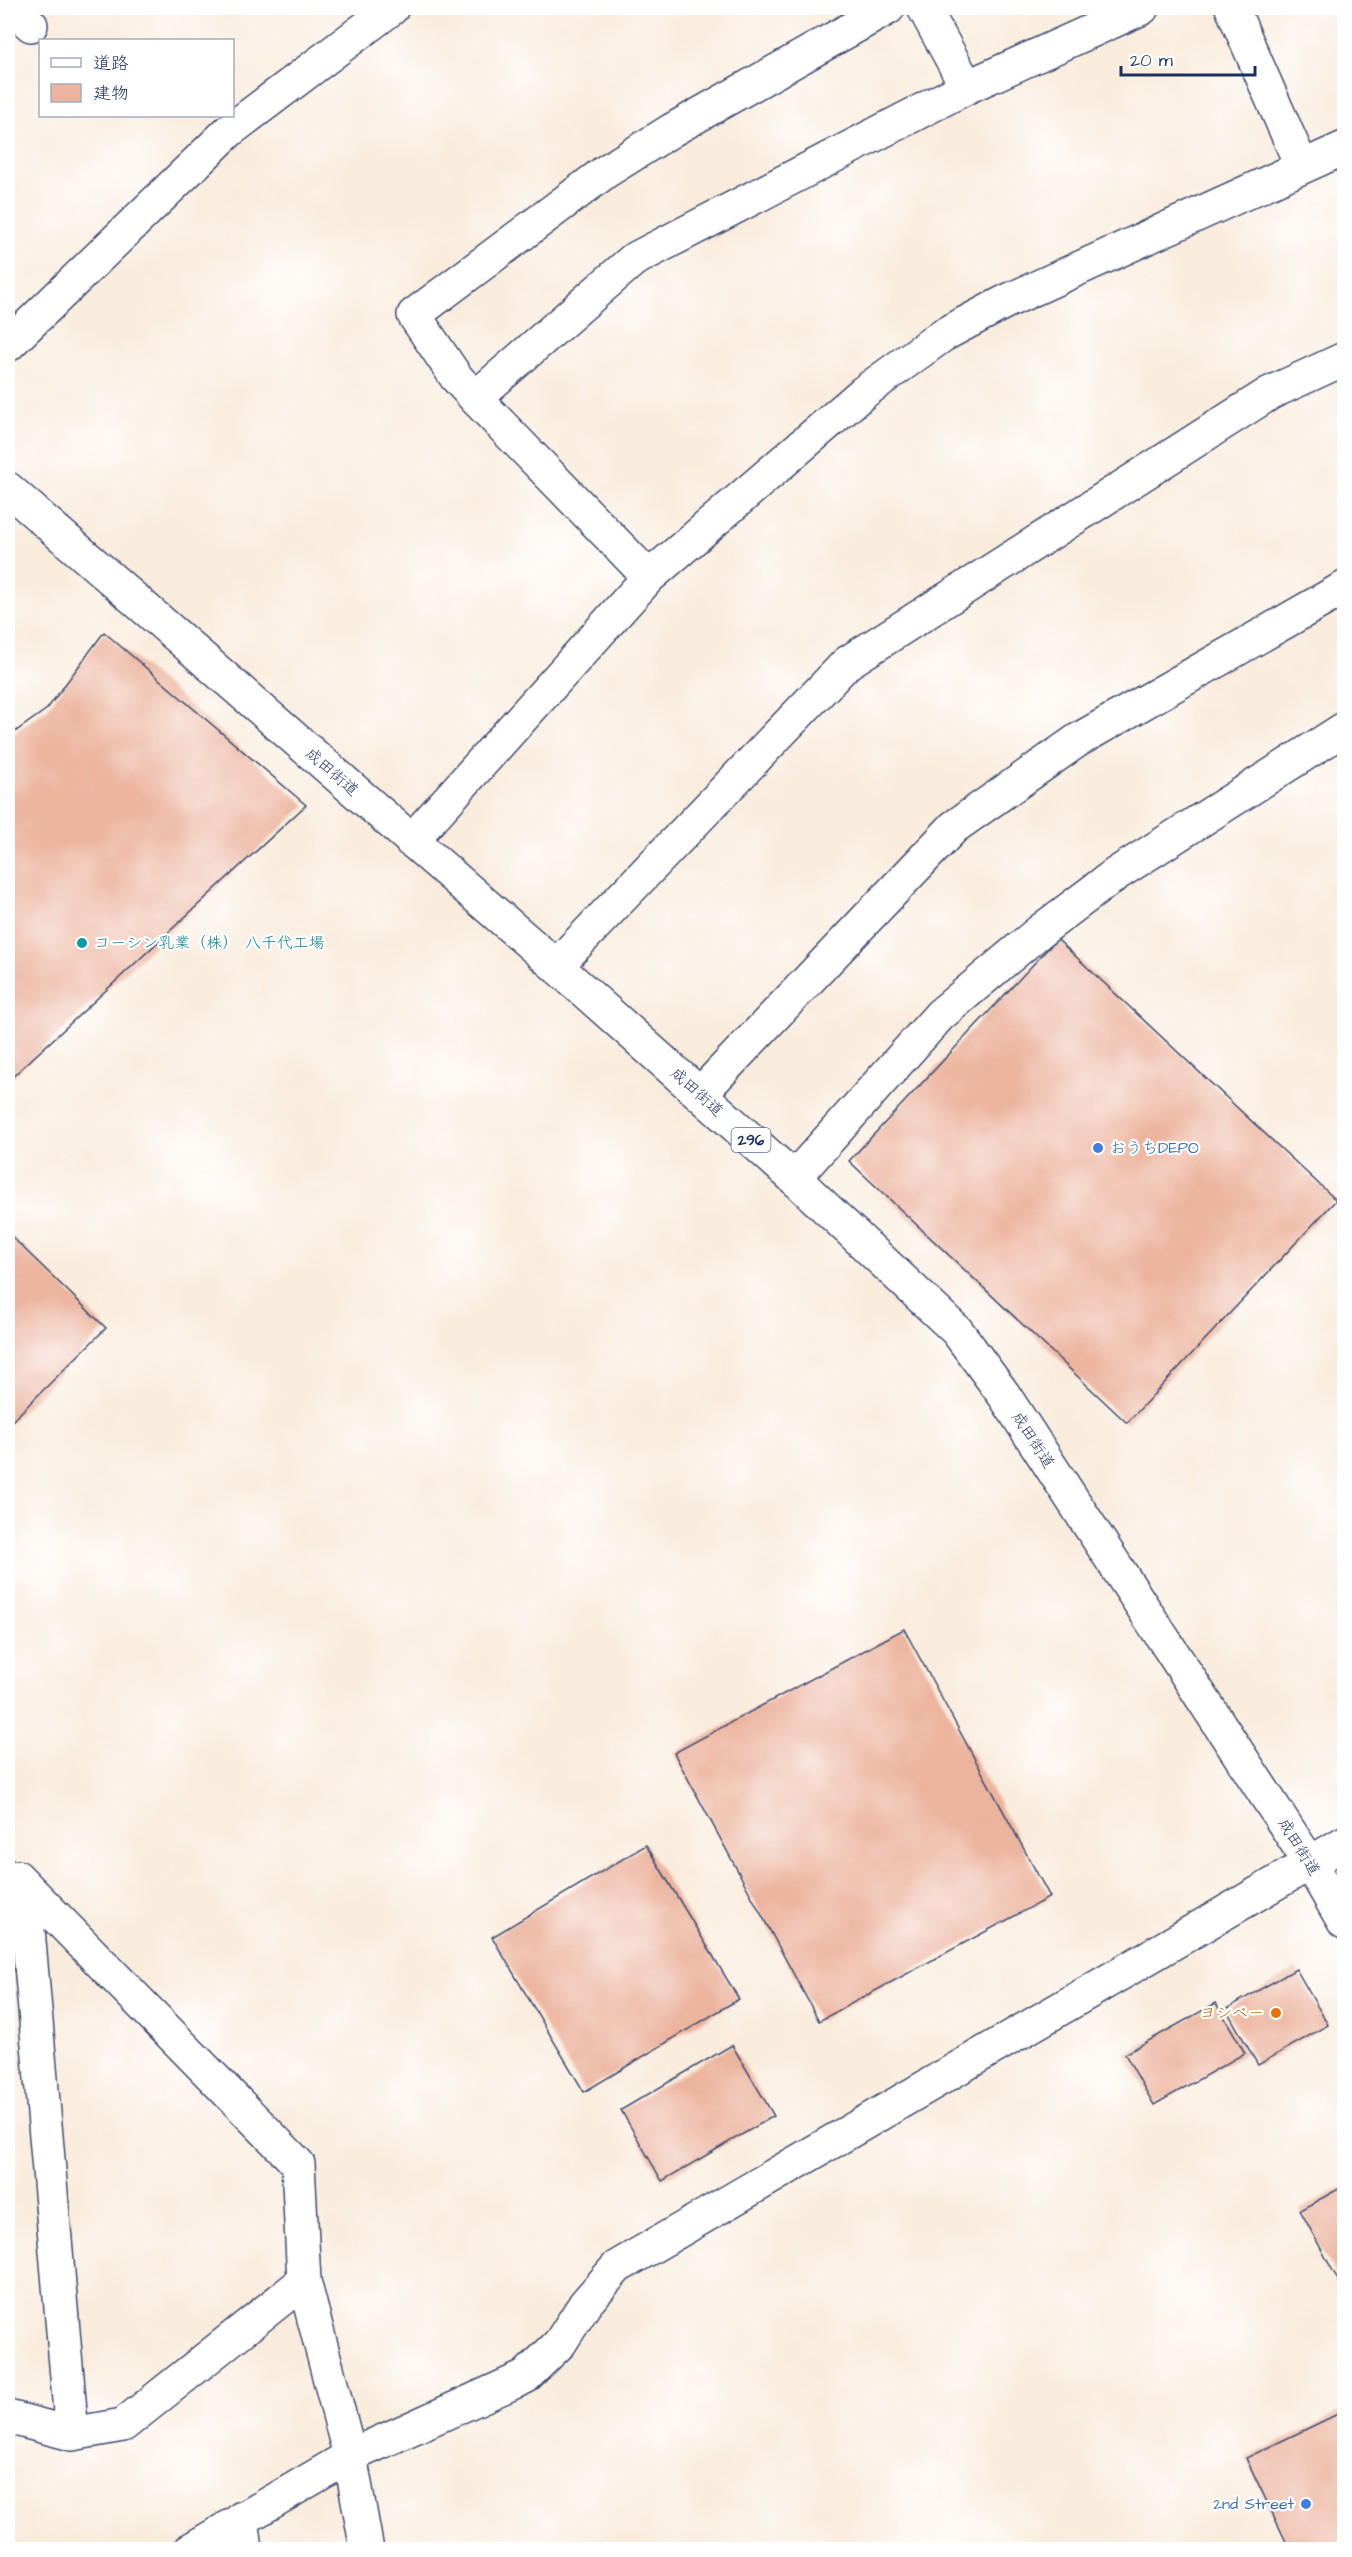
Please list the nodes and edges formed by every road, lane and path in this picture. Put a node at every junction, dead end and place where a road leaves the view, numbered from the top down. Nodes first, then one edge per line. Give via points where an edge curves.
1 (392, 8) edge
2 (888, 8) edge
3 (924, 8) edge
4 (1142, 8) edge
5 (1232, 8) edge
6 (967, 87) junction
7 (1344, 148) edge
8 (1302, 167) junction
9 (8, 345) edge
10 (1344, 358) edge
11 (475, 398) junction
12 (8, 489) edge
13 (649, 577) junction
14 (1344, 588) edge
15 (1344, 729) edge
16 (411, 841) junction
17 (556, 966) junction
18 (700, 1094) junction
19 (794, 1178) junction
20 (1344, 1843) edge
21 (1310, 1863) junction
22 (16, 1876) edge
23 (1344, 1922) edge
24 (304, 2281) junction
25 (8, 2417) edge
26 (72, 2434) junction
27 (350, 2456) junction
28 (244, 2534) edge
29 (190, 2550) edge
30 (367, 2550) edge

1 - 9 main road via 228,131
2 - 11 main road via 605,172 414,315
3 - 6 main road
4 - 6 main road
5 - 8 main road
6 - 11 main road via 633,260
7 - 8 main road
8 - 13 main road via 1005,302 942,335 864,392
10 - 17 main road via 1270,393 847,663
11 - 13 main road
12 - 16 main road, 成田街道 / 296
13 - 16 main road
14 - 18 main road via 1077,740 954,827
15 - 19 main road via 1116,874 1039,932 940,1015
16 - 17 main road, 成田街道 / 296
17 - 18 main road, 成田街道 / 296
18 - 19 main road, 成田街道 / 296
19 - 21 main road, 成田街道 / 296 via 957,1331 1004,1395
20 - 21 main road
21 - 23 main road, 成田街道 / 296
21 - 27 main road via 617,2267 585,2304 560,2343 525,2377
22 - 24 main road via 298,2164
22 - 26 main road
24 - 26 main road via 123,2425
24 - 27 main road
25 - 26 main road
27 - 28 main road
27 - 30 main road
28 - 29 main road

